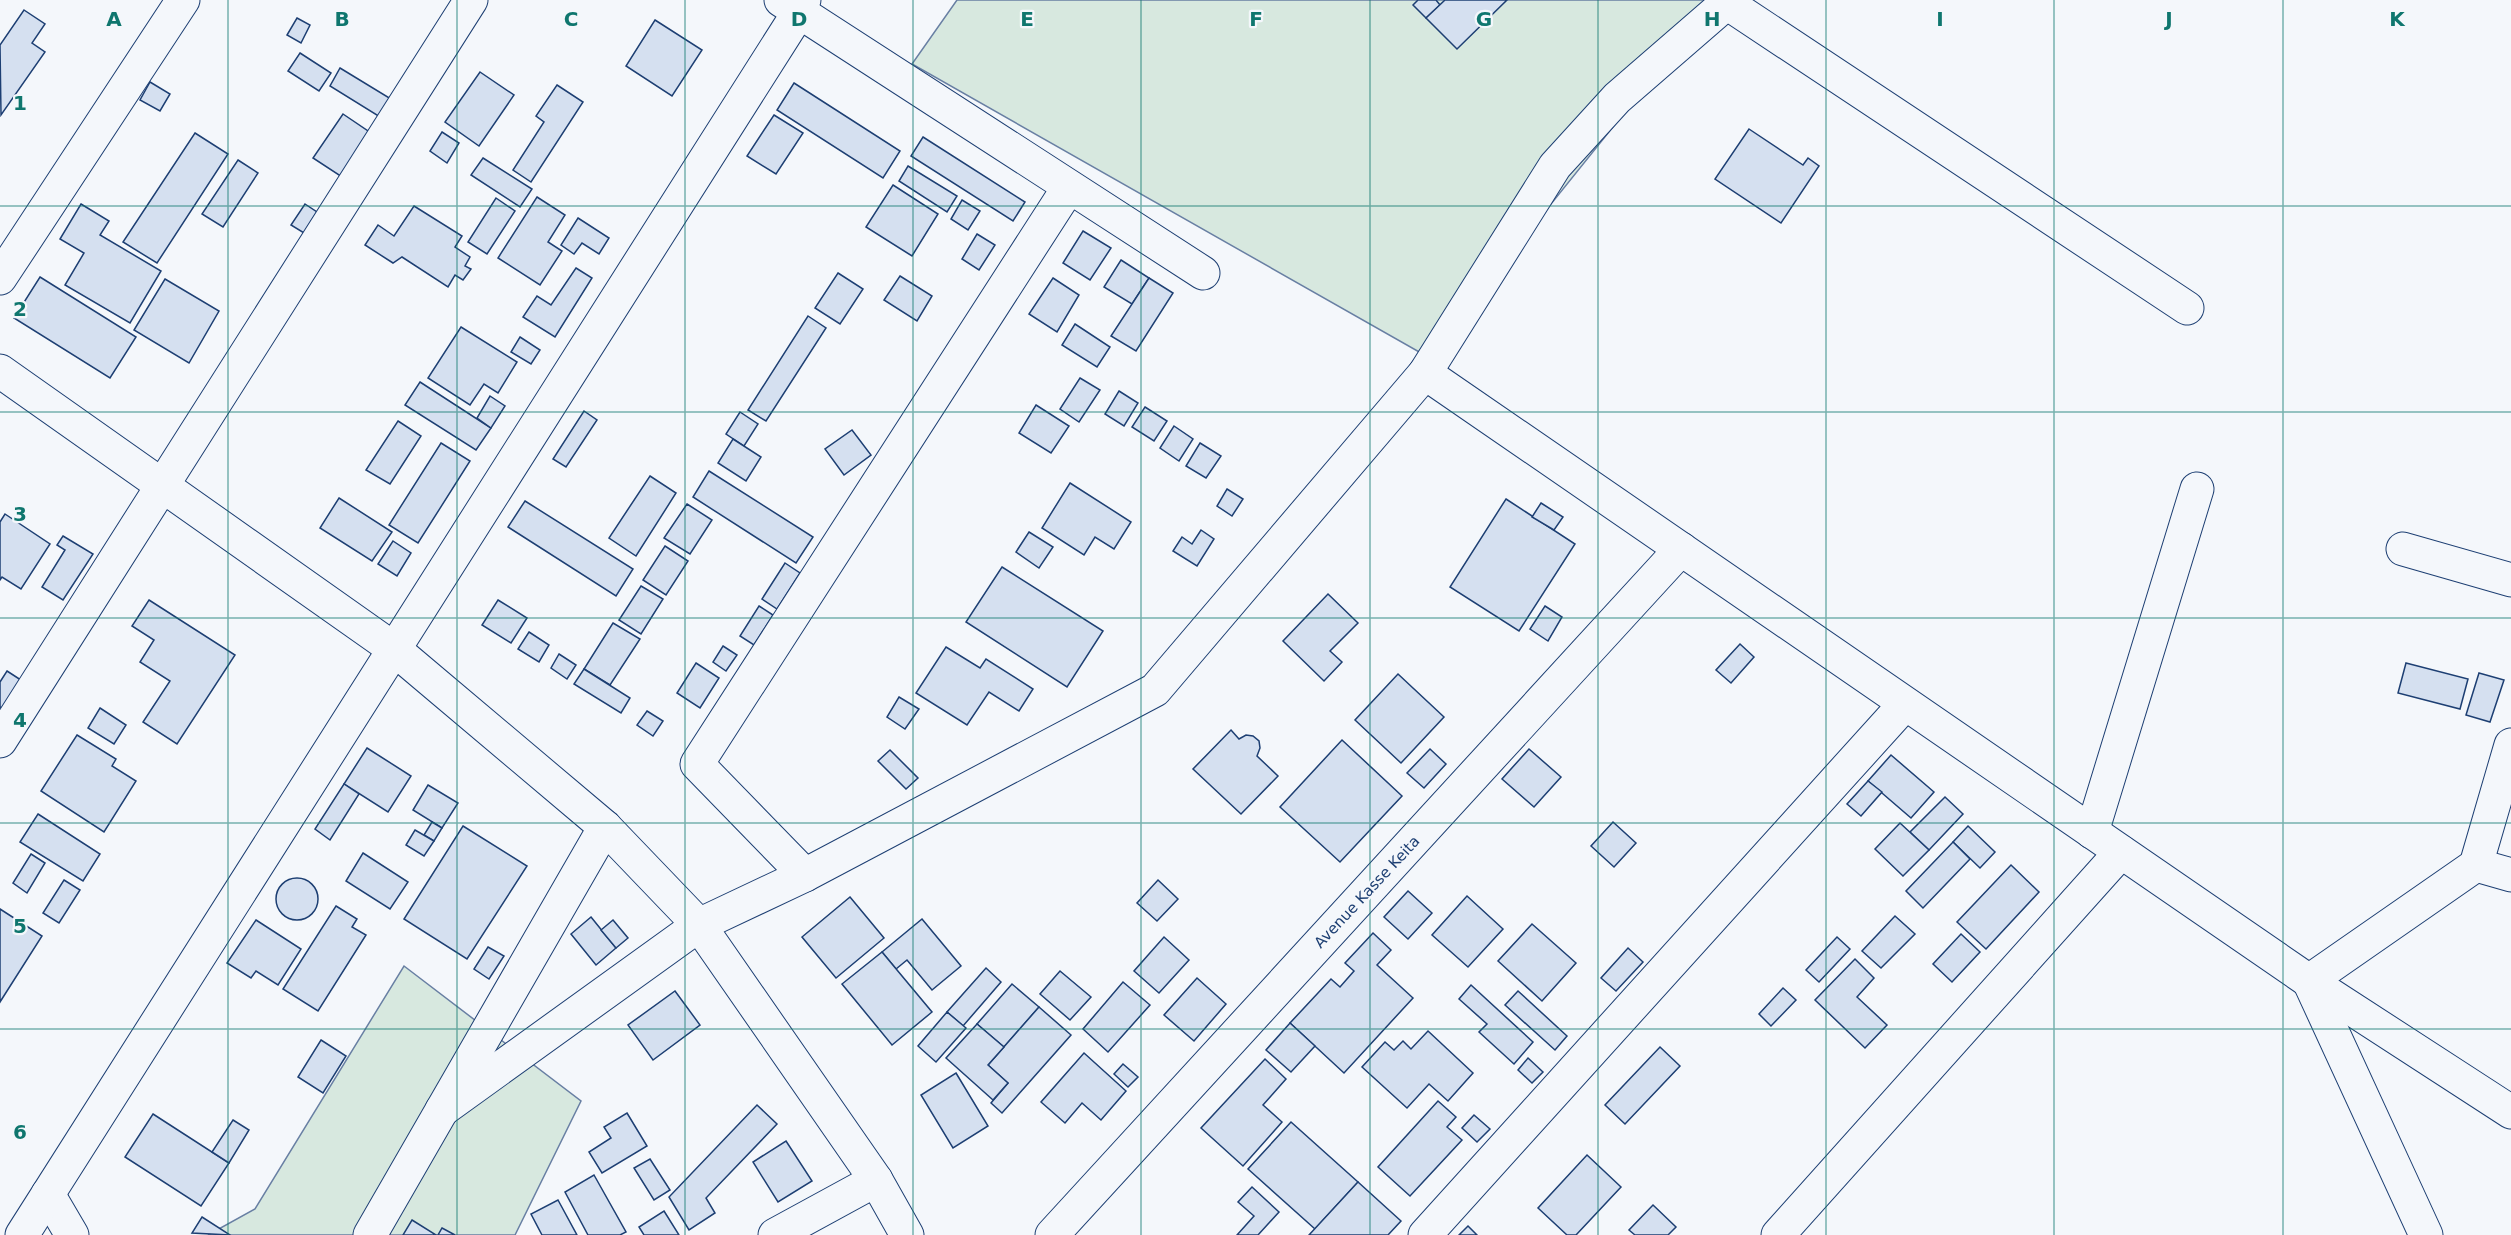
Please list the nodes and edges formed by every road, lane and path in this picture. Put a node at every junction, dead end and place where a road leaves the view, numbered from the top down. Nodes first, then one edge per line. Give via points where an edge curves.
1 (183, 0) edge
2 (471, 0) edge
3 (1729, 2) edge
4 (794, 4) edge
5 (1069, 187) junction
6 (1203, 273) dead end
7 (0, 278) edge
8 (2187, 308) dead end
9 (0, 371) edge
10 (1425, 373) junction
11 (163, 486) junction
12 (2197, 489) dead end
13 (1681, 549) junction
14 (2403, 549) dead end
15 (2511, 580) edge
16 (394, 649) junction
17 (1905, 704) junction
18 (0, 741) edge
19 (2511, 745) edge
20 (605, 827) junction
21 (2092, 832) junction
22 (2121, 852) junction
23 (2476, 865) junction
24 (805, 875) junction
25 (2511, 875) edge
26 (699, 925) junction
27 (2309, 981) junction
28 (442, 1110) junction
29 (2511, 1112) edge
30 (876, 1180) junction
31 (48, 1194) junction
32 (22, 1235) edge
33 (72, 1235) edge
34 (370, 1235) edge
35 (776, 1235) edge
36 (908, 1235) edge
37 (1052, 1235) edge
38 (1425, 1235) edge
39 (1778, 1235) edge
40 (2426, 1235) edge

1 - 7 street
2 - 11 street
3 - 8 street
3 - 10 street via 1617,98 1555,166
4 - 5 street
4 - 16 street
5 - 6 street
5 - 24 street via 697,764
9 - 11 street
10 - 13 street
10 - 24 street via 1155,690
11 - 16 street
11 - 18 street
12 - 21 street
13 - 17 street
13 - 37 street, Avenue Kasse Keita
14 - 15 street
16 - 20 street
16 - 31 street
17 - 21 street
17 - 38 street
19 - 23 street
20 - 26 street
20 - 28 street
21 - 22 street
22 - 27 street
22 - 39 street
23 - 25 street
23 - 27 street
24 - 26 street
26 - 28 street
26 - 30 street
27 - 29 street
27 - 40 street
28 - 34 street
30 - 35 street
30 - 36 street
31 - 32 street
31 - 33 street

